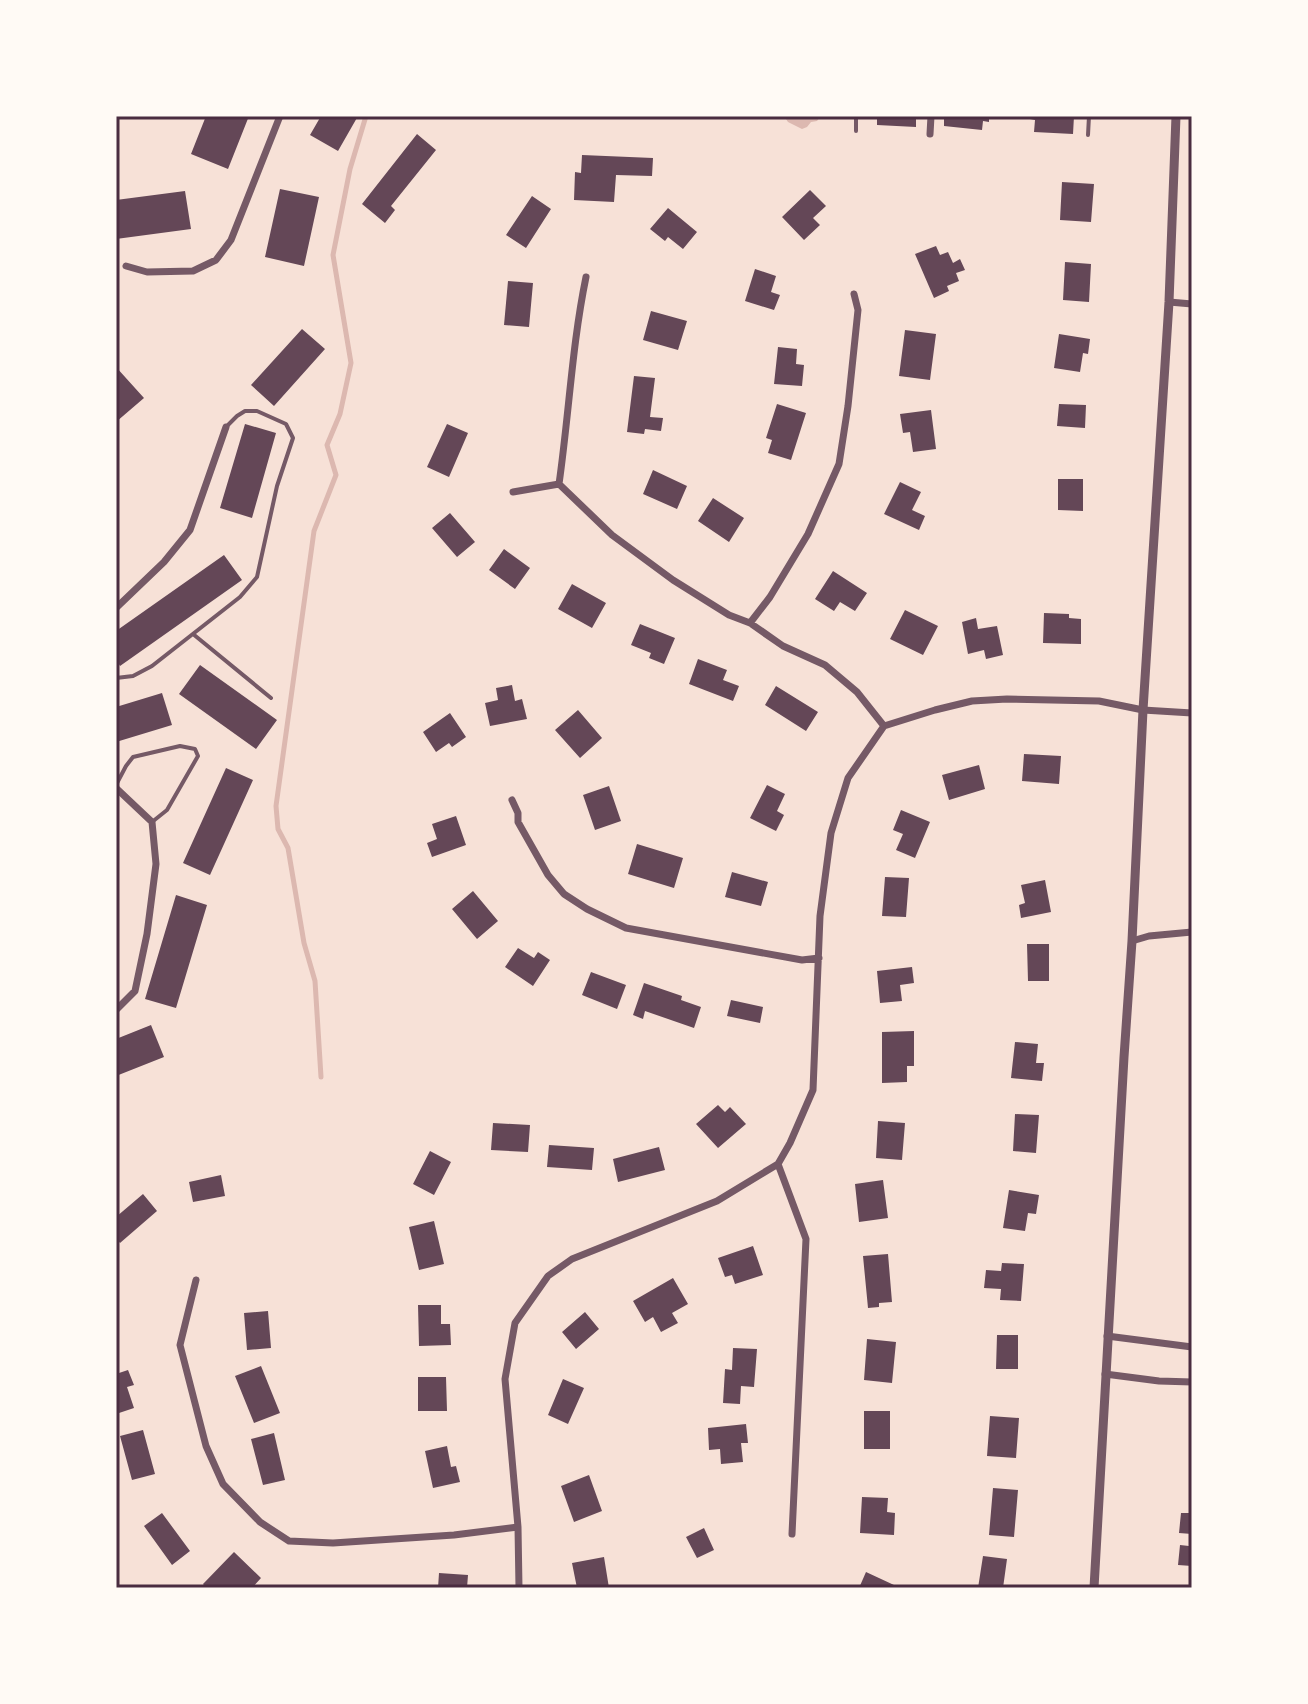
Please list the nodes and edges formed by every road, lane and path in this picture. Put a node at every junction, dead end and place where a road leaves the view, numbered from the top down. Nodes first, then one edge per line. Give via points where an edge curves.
1 (280, 116) edge
2 (856, 116) edge
3 (931, 116) edge
4 (1089, 116) edge
5 (1176, 116) edge
6 (856, 131) dead end
7 (930, 134) dead end
8 (1088, 135) dead end
9 (126, 266) dead end
10 (586, 277) dead end
11 (854, 294) dead end
12 (1169, 302) junction
13 (1192, 304) edge
14 (226, 427) joint
15 (559, 484) junction
16 (513, 492) dead end
17 (116, 608) edge
18 (750, 623) junction
19 (193, 634) junction
20 (116, 678) edge
21 (271, 698) dead end
22 (1143, 710) junction
23 (1192, 713) edge
24 (884, 726) junction
25 (116, 786) edge
26 (512, 800) dead end
27 (152, 822) junction
28 (1192, 932) edge
29 (1132, 941) junction
30 (819, 958) junction
31 (116, 1010) edge
32 (778, 1164) junction
33 (196, 1280) dead end
34 (1107, 1336) junction
35 (1192, 1347) edge
36 (1105, 1374) junction
37 (1192, 1382) edge
38 (518, 1527) junction
39 (792, 1534) dead end
40 (519, 1588) edge
41 (1094, 1588) edge

1 - 9 street via 231,240 216,260 193,271 147,272
2 - 6 lane
3 - 7 street
4 - 8 lane
5 - 12 street
10 - 15 street
11 - 18 street via 858,310 839,464 808,534
12 - 13 street
12 - 22 street
14 - 17 street via 190,530
14 - 19 lane via 245,411 257,411 286,424 293,438 257,577
15 - 16 street
15 - 18 street via 612,535 661,571
18 - 24 street via 825,665 857,692
19 - 20 lane via 152,666
19 - 21 lane
22 - 23 street
22 - 24 street via 1099,701 972,701
22 - 29 street
24 - 30 street via 848,778 831,833
25 - 27 street
25 - 27 lane via 133,757 180,746 195,749 198,756 175,799
26 - 30 street via 518,822 548,875 587,909 626,928 802,960
27 - 31 street via 156,864 147,934 135,991
28 - 29 street
29 - 34 street
30 - 32 street via 813,1090
32 - 38 street via 717,1201 572,1259 548,1276 515,1323 505,1379
32 - 39 street via 806,1239
33 - 38 street via 180,1345 202,1432 223,1484 260,1522 289,1541 333,1543
34 - 35 street
34 - 36 street
36 - 37 street
36 - 41 street
38 - 40 street

